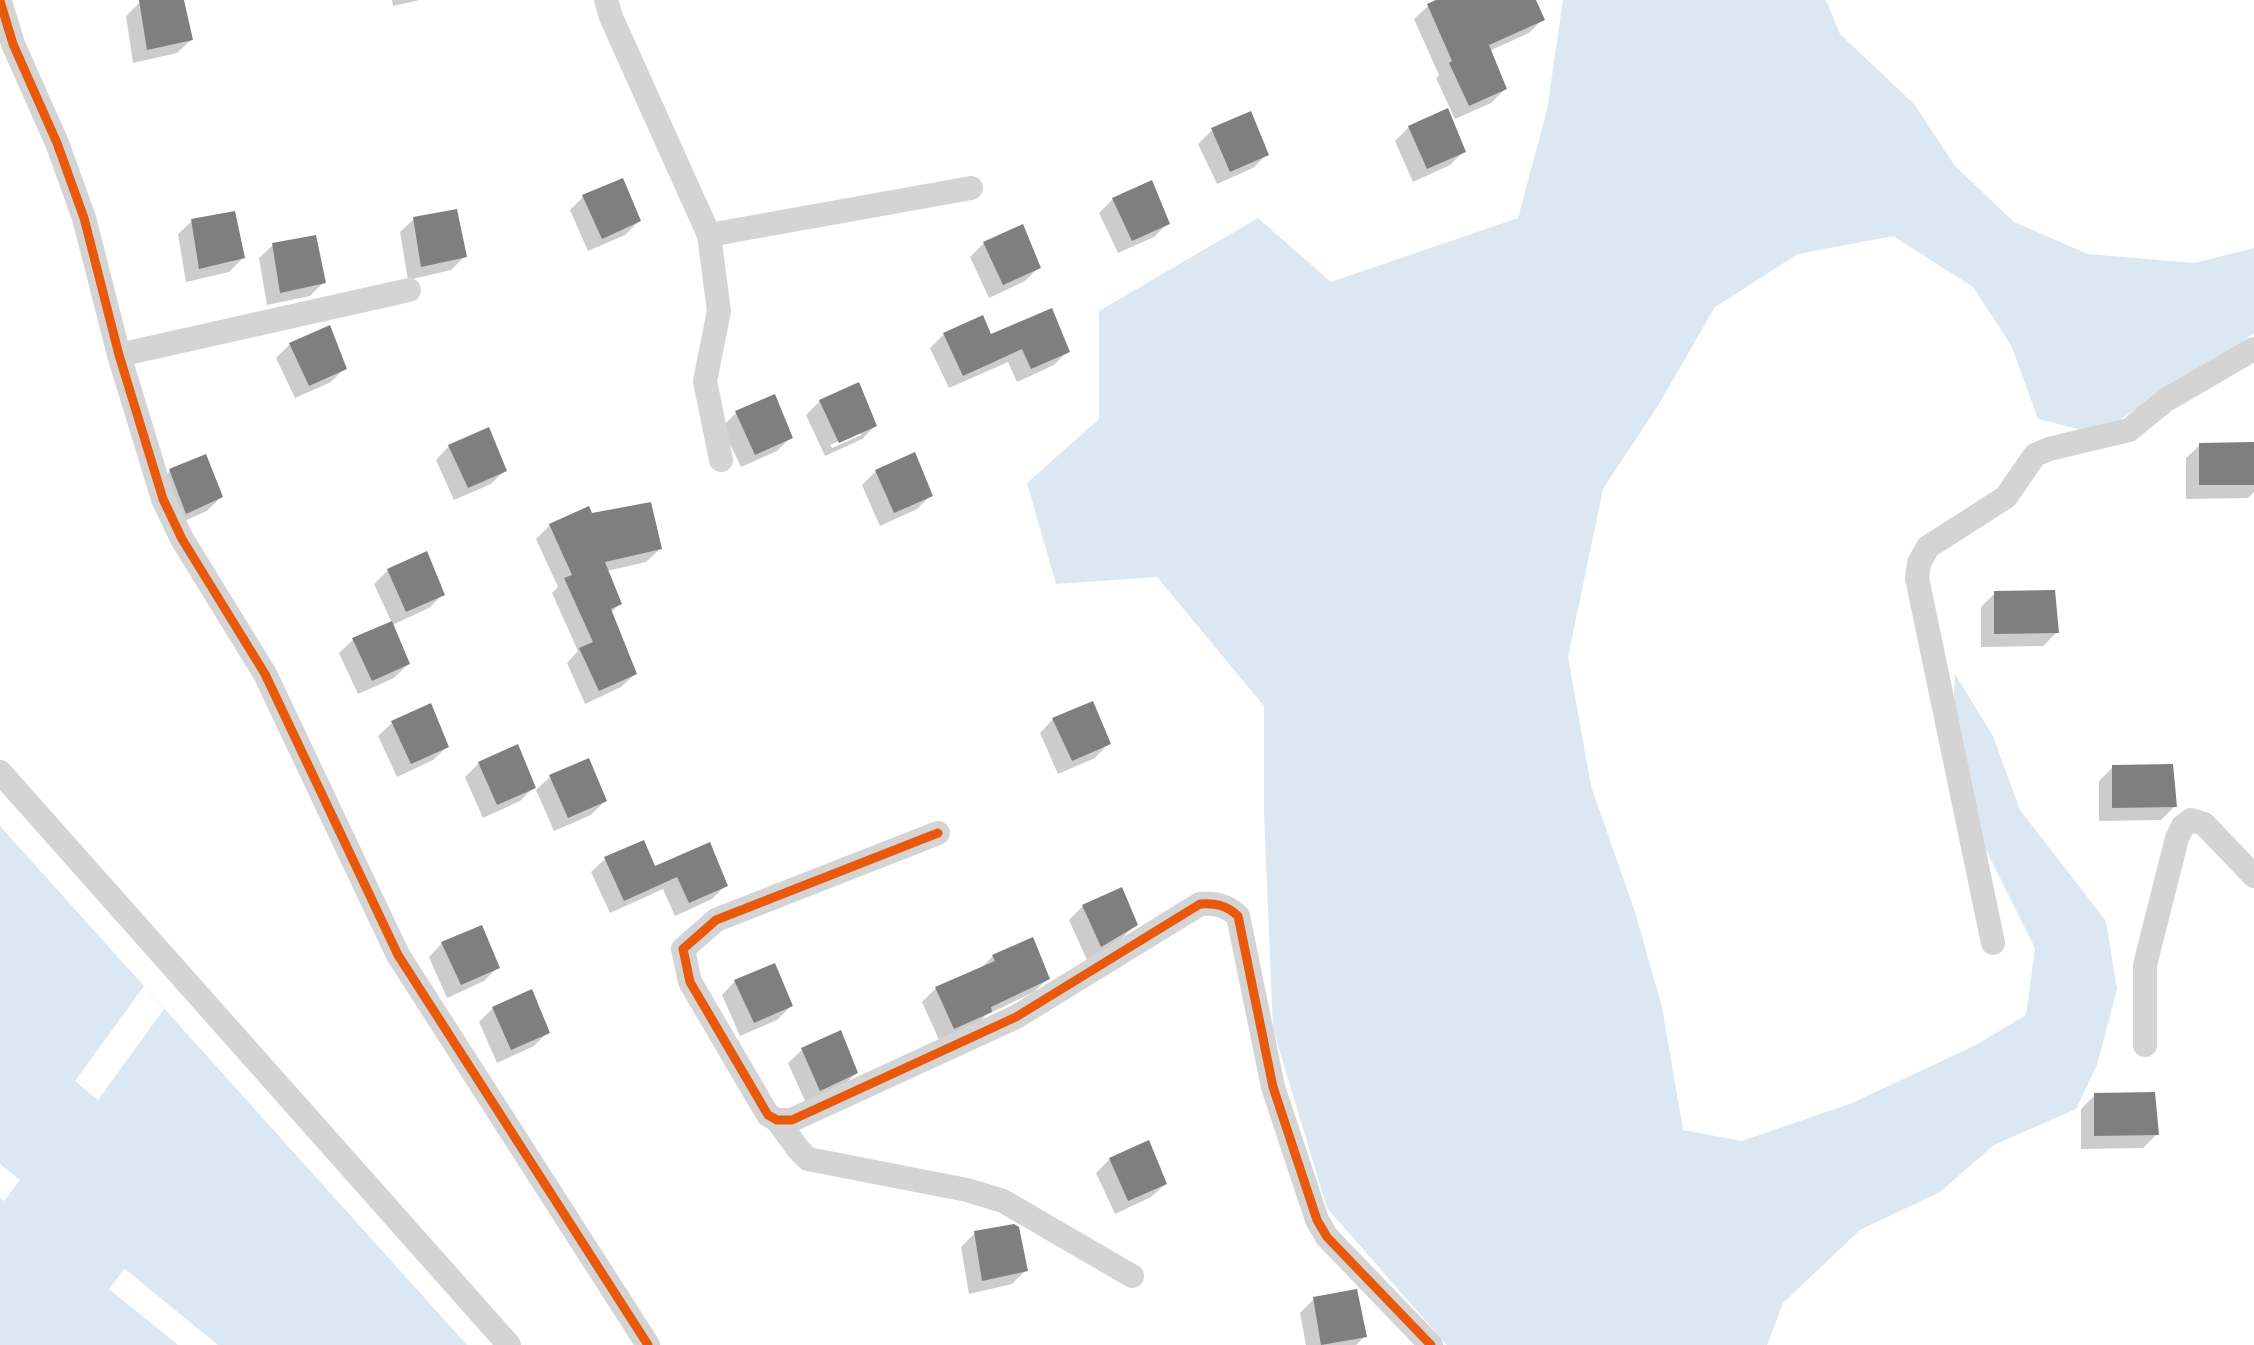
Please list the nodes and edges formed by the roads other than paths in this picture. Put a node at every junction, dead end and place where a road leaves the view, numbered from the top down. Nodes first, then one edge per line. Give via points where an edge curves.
1 (606, 0) edge
2 (0, 1) edge
3 (971, 188) dead end
4 (709, 235) junction
5 (409, 290) dead end
6 (2254, 349) edge
7 (119, 355) junction
8 (720, 460) dead end
9 (0, 772) edge
10 (938, 833) dead end
11 (2254, 876) edge
12 (1993, 943) dead end
13 (2145, 1045) dead end
14 (778, 1120) junction
15 (1132, 1276) dead end
16 (509, 1345) edge
17 (648, 1345) edge
18 (1431, 1345) edge

1 - 4 street
2 - 7 street via 84,218
3 - 4 street
4 - 8 street via 719,311 705,381
5 - 7 street
6 - 12 street via 2166,400 2129,430 2035,455 2006,497 1928,547 1919,563 1917,578
7 - 17 street via 163,499 182,539 265,674 398,955
9 - 16 street
10 - 14 street via 716,920 683,949 690,982 768,1115
11 - 13 street via 2204,824 2191,820 2183,826 2145,965
14 - 15 street via 808,1159 1003,1201
14 - 18 street via 792,1120 1016,1017 1200,904 1229,908 1238,916 1273,1087 1317,1220 1327,1237

